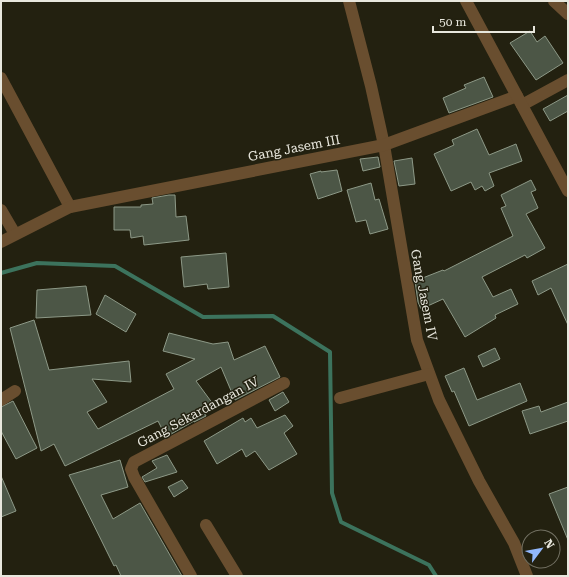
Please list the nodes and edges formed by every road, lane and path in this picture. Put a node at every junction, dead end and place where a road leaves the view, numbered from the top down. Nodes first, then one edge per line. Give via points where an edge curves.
1 (349, 1) edge
2 (554, 1) edge
3 (470, 2) edge
4 (568, 14) edge
5 (1, 78) edge
6 (568, 80) edge
7 (519, 101) junction
8 (384, 145) junction
9 (568, 191) edge
10 (70, 206) junction
11 (1, 210) edge
12 (15, 234) junction
13 (1, 242) edge
14 (429, 374) junction
15 (284, 383) dead end
16 (15, 391) dead end
17 (340, 398) dead end
18 (1, 400) edge
19 (206, 525) dead end
20 (191, 576) edge
21 (237, 576) edge
22 (527, 576) edge

1 - 8 street, Gang Jasem IV
2 - 4 street
3 - 7 street
5 - 10 street
6 - 7 street, Gang Jasem III
7 - 8 street, Gang Jasem III
7 - 9 street
8 - 10 street, Gang Jasem III
8 - 14 street, Gang Jasem IV via 417,340
10 - 12 street, Gang Jasem III
11 - 12 street
12 - 13 street, Gang Jasem III
14 - 17 street
14 - 22 street, Gang Jasem IV via 479,481 514,543
15 - 20 street, Gang Sekardangan IV via 134,462 131,469 134,477
16 - 18 street
19 - 21 street

